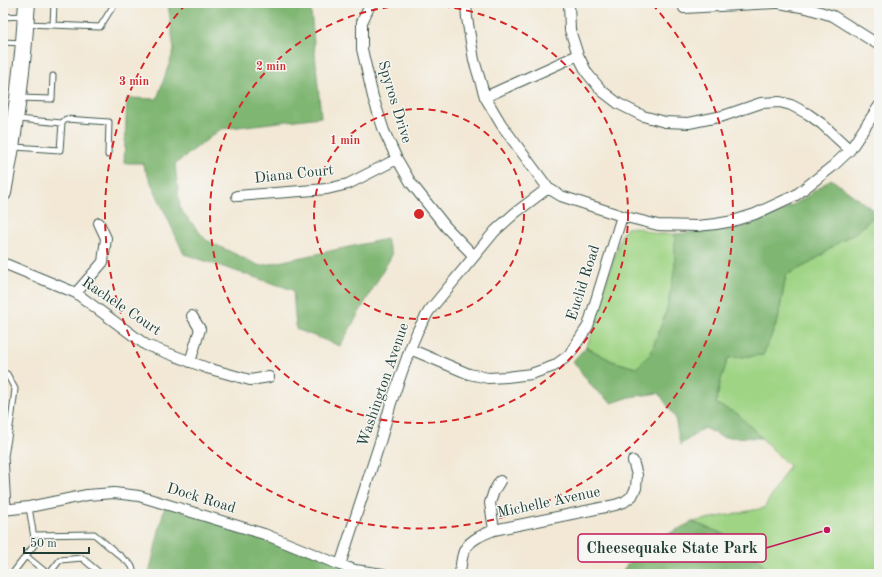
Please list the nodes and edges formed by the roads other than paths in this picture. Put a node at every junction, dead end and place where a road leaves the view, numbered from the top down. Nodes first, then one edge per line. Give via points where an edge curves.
1 (54, 3) edge
2 (115, 3) edge
3 (371, 3) edge
4 (466, 3) edge
5 (569, 3) edge
6 (775, 3) edge
7 (779, 3) edge
8 (684, 8) dead end
9 (26, 14) edge
10 (3, 17) edge
11 (53, 25) junction
12 (3, 42) edge
13 (24, 44) junction
14 (879, 45) edge
15 (578, 55) junction
16 (53, 76) dead end
17 (486, 97) junction
18 (18, 98) junction
19 (879, 106) edge
20 (15, 118) junction
21 (62, 122) junction
22 (11, 147) junction
23 (850, 150) junction
24 (108, 155) dead end
25 (397, 159) junction
26 (548, 188) junction
27 (3, 193) edge
28 (237, 196) dead end
29 (622, 216) junction
30 (99, 223) dead end
31 (474, 256) junction
32 (3, 264) edge
33 (76, 293) junction
34 (192, 316) dead end
35 (410, 349) junction
36 (190, 362) junction
37 (3, 373) edge
38 (269, 377) dead end
39 (633, 461) dead end
40 (500, 481) dead end
41 (29, 507) junction
42 (5, 509) edge
43 (494, 530) junction
44 (34, 535) junction
45 (26, 556) junction
46 (340, 565) junction
47 (12, 574) edge
48 (49, 574) edge
49 (101, 574) edge
50 (133, 574) edge
51 (383, 574) edge
52 (460, 574) edge

1 - 11 lane
2 - 11 lane via 100,27
3 - 25 street, Spyros Drive via 362,22 362,49 373,97 384,131
4 - 17 street via 474,60
5 - 15 street via 570,30
6 - 8 street
7 - 14 street via 833,16
9 - 10 lane
9 - 11 lane
9 - 13 main road
12 - 13 lane
13 - 18 main road
15 - 17 street
15 - 23 street via 587,73 602,91 619,104 643,116 665,122 689,124 761,103 780,102 808,114
16 - 18 lane via 52,99
17 - 26 street via 501,124
18 - 20 main road
19 - 23 street
20 - 21 lane
20 - 22 main road
21 - 22 lane via 60,150
21 - 24 lane via 66,119 109,122
22 - 27 main road
23 - 29 street via 796,195 733,221 697,226 658,225
25 - 28 street, Diana Court via 348,184 327,189
25 - 31 street, Spyros Drive via 411,183 446,227
26 - 29 street via 561,196
26 - 31 street, Washington Avenue via 495,231
29 - 35 street, Euclid Road via 588,326 569,355 554,366 531,374 488,378 469,374
30 - 33 street via 106,238 103,262
31 - 35 street, Washington Avenue via 429,311
32 - 33 street, Rachele Court
33 - 36 street, Rachele Court via 146,345
34 - 36 street via 200,329
35 - 46 street, Washington Avenue
36 - 38 street, Rachele Court via 250,380
37 - 42 lane via 7,374 15,389 5,456
39 - 43 street, Michelle Avenue via 637,475 636,488 632,496 624,502
40 - 43 street via 490,503
41 - 42 street, Dock Road
41 - 44 lane
41 - 46 street, Dock Road via 87,495 114,493 138,496 264,534
43 - 52 street, Michelle Avenue via 483,534 465,549
44 - 45 lane via 35,544
44 - 50 lane via 94,534 131,565
45 - 47 lane
45 - 48 lane
46 - 51 street, Dock Road
48 - 49 lane via 60,560 82,558

